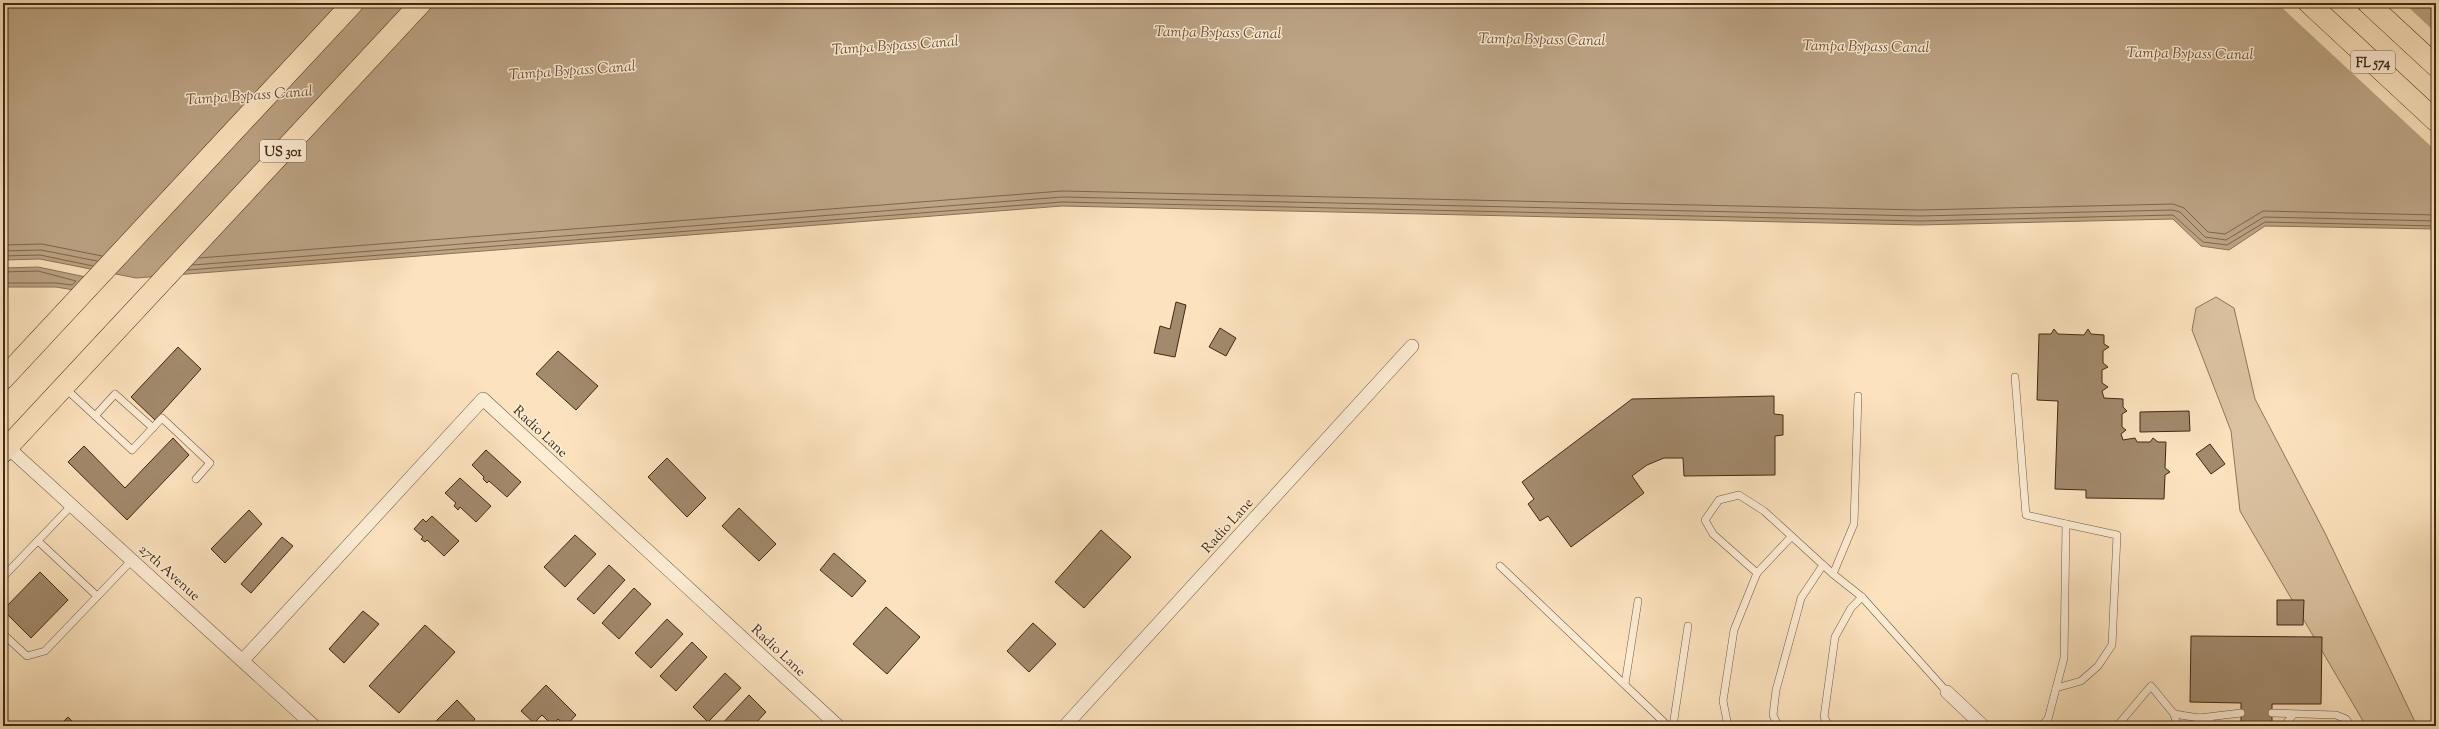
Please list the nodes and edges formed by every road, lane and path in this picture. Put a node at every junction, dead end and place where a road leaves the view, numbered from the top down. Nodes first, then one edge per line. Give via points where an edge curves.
1 (353, 3) edge
2 (421, 3) edge
3 (2309, 3) edge
4 (2368, 3) edge
5 (2436, 66) edge
6 (2436, 121) edge
7 (1412, 346) dead end
8 (2015, 377) dead end
9 (3, 379) edge
10 (64, 386) junction
11 (1858, 396) dead end
12 (95, 416) junction
13 (153, 428) junction
14 (4, 447) edge
15 (196, 479) dead end
16 (72, 505) junction
17 (2066, 524) junction
18 (1791, 537) junction
19 (38, 541) junction
20 (132, 560) junction
21 (1823, 565) junction
22 (1500, 566) dead end
23 (1757, 573) junction
24 (1833, 574) junction
25 (3, 577) edge
26 (98, 596) junction
27 (1862, 597) junction
28 (1638, 601) dead end
29 (1688, 626) dead end
30 (3, 634) edge
31 (243, 660) junction
32 (1625, 684) junction
33 (2056, 688) junction
34 (1947, 692) joint
35 (2241, 713) dead end
36 (2174, 714) junction
37 (2272, 714) dead end
38 (2293, 715) junction
39 (2199, 718) junction
40 (314, 726) edge
41 (838, 726) edge
42 (1065, 726) edge
43 (1668, 726) edge
44 (1673, 726) edge
45 (1728, 726) edge
46 (1778, 726) edge
47 (1829, 726) edge
48 (1983, 726) edge
49 (2041, 726) edge
50 (2117, 726) edge
51 (2176, 726) edge
52 (2217, 726) edge
53 (2284, 726) edge
54 (2351, 726) edge

1 - 9 main road
2 - 10 main road, US 301
3 - 6 main road, FL 574
4 - 5 main road, FL 574
7 - 42 street, Radio Lane
8 - 17 lane via 2026,515
10 - 12 lane
10 - 14 main road, US 301
11 - 24 lane via 1854,524
12 - 13 lane via 132,450
12 - 13 lane via 115,394
13 - 15 lane via 162,418 210,464
14 - 16 street, 27th Avenue
16 - 19 lane
16 - 20 street, 27th Avenue
17 - 33 lane via 2064,658
17 - 33 lane via 2117,535 2112,646 2098,666 2081,681
18 - 21 lane
18 - 23 lane
18 - 23 lane via 1764,511 1739,495 1719,500 1705,520 1713,534
19 - 25 lane
19 - 26 lane
20 - 26 lane
20 - 31 street, 27th Avenue
21 - 24 lane
21 - 46 lane via 1801,598 1776,690 1773,715
22 - 32 lane
23 - 45 lane via 1734,630 1723,701
24 - 27 lane
26 - 30 lane via 45,652 27,656
27 - 34 lane
27 - 47 lane via 1851,608 1835,637 1824,717
28 - 32 lane
29 - 44 lane
31 - 40 street, 27th Avenue
31 - 41 street, Radio Lane via 483,399
32 - 43 lane
33 - 49 lane via 2048,719
34 - 48 street
35 - 39 lane
36 - 39 lane
36 - 50 lane via 2151,686
36 - 51 lane
37 - 38 lane
38 - 53 lane
38 - 54 lane via 2336,715 2346,719
39 - 52 lane

